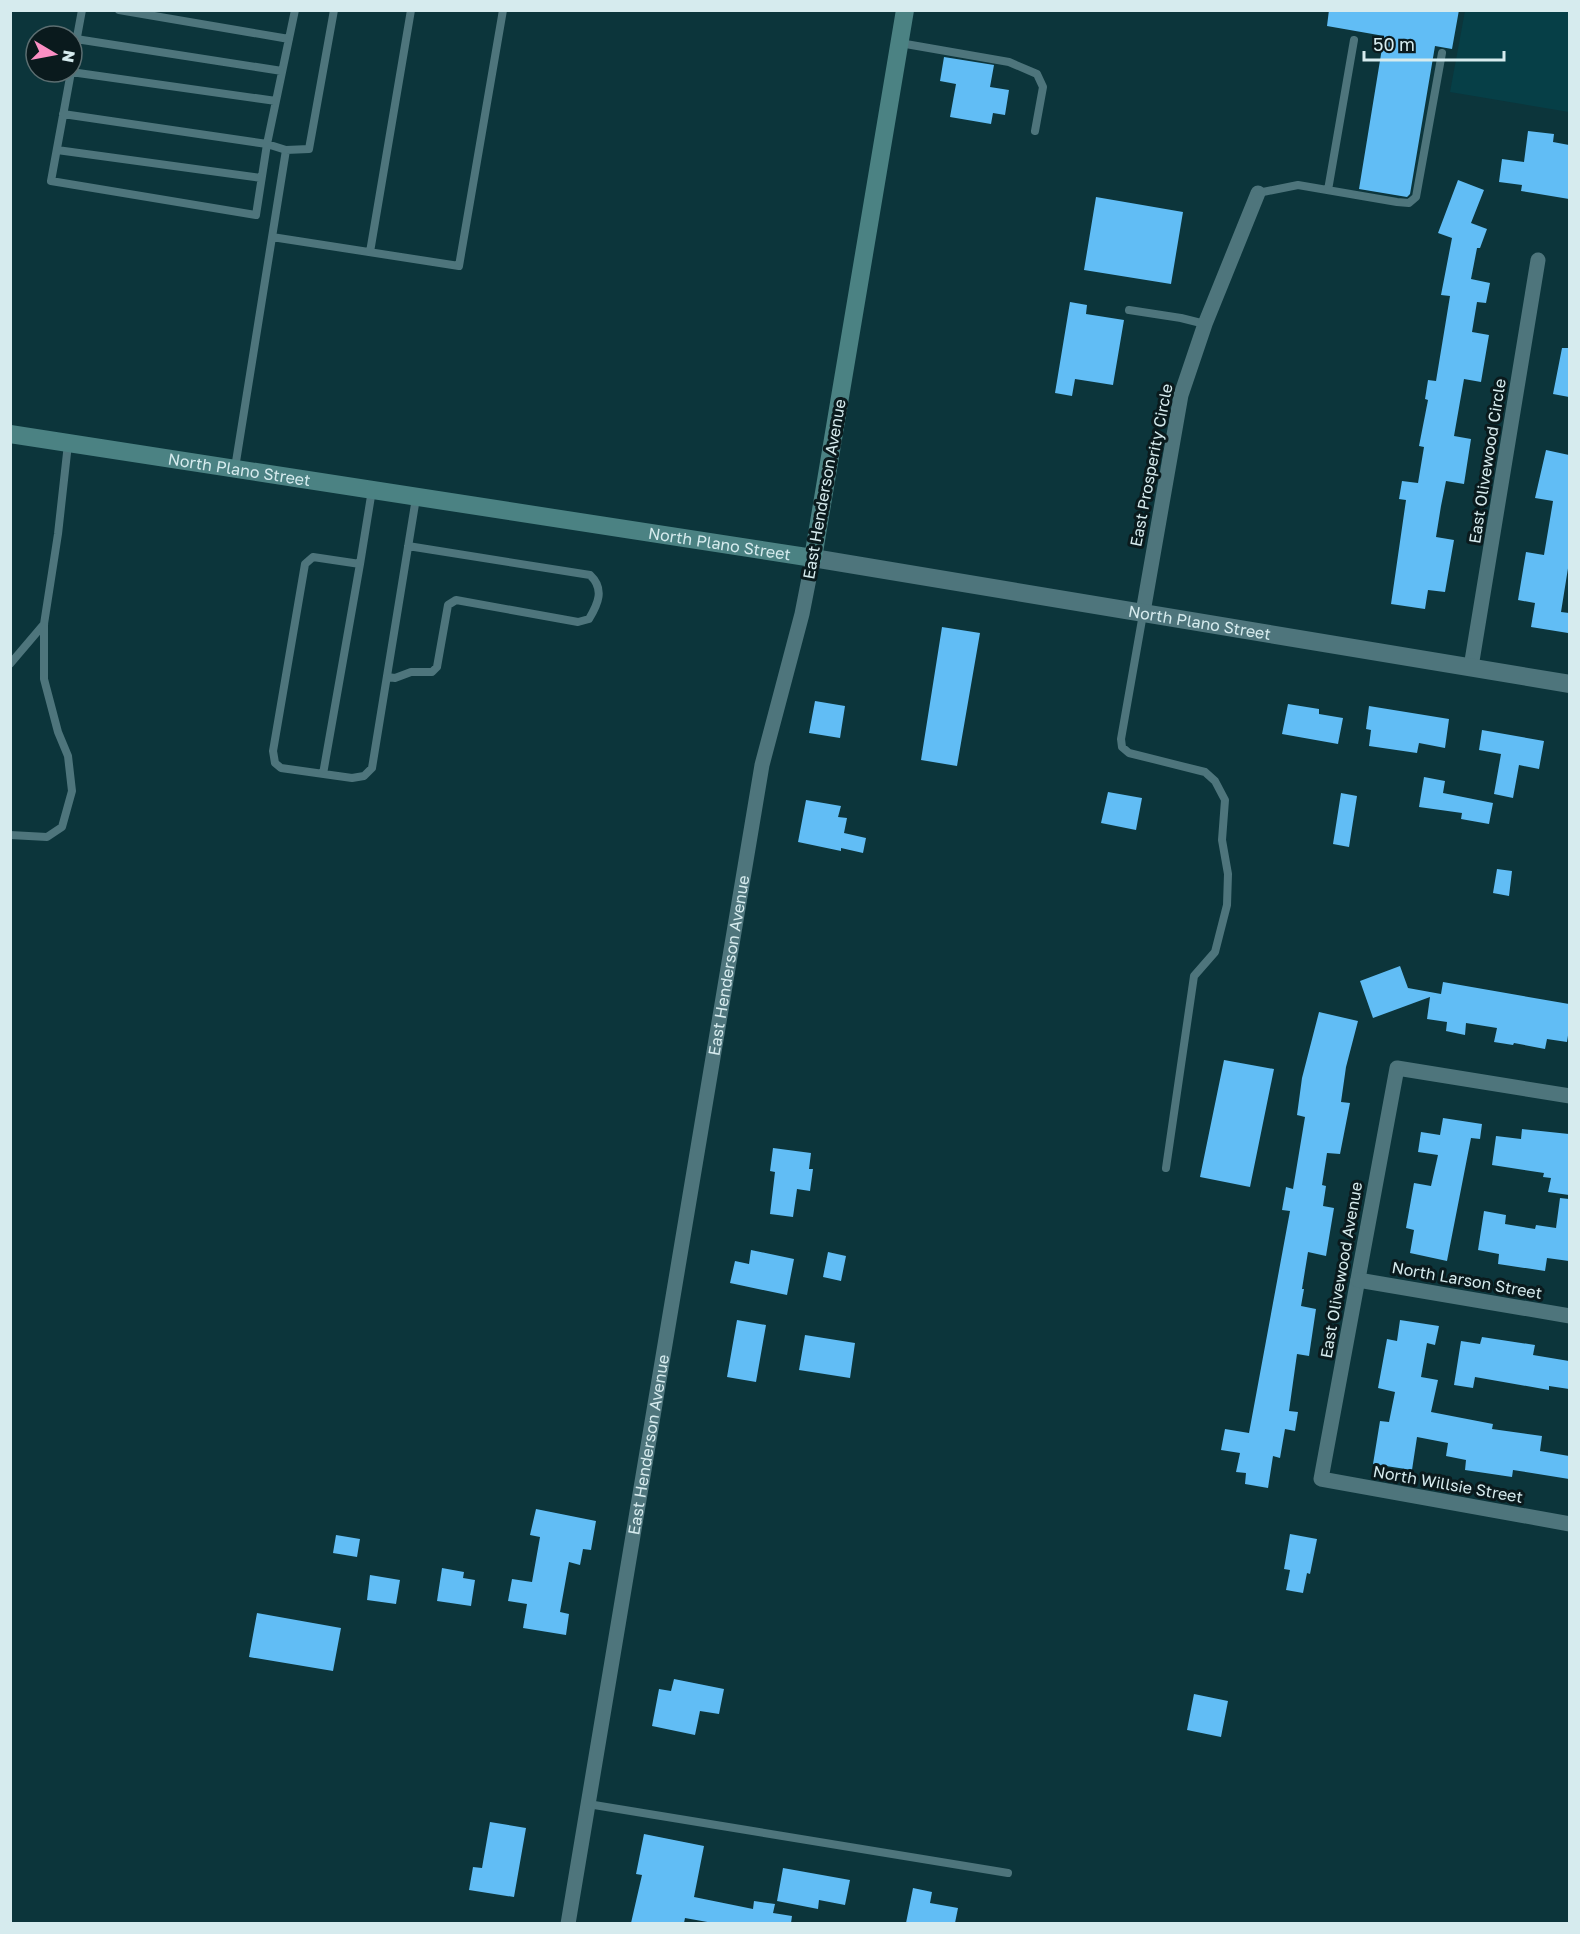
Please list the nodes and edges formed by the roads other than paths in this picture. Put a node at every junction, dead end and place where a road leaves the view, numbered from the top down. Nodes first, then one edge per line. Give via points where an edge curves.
1 (119, 10) edge
2 (295, 10) edge
3 (334, 10) edge
4 (411, 10) edge
5 (503, 10) edge
6 (905, 10) edge
7 (289, 39) junction
8 (84, 40) edge
9 (1354, 40) dead end
10 (900, 43) junction
11 (1442, 53) dead end
12 (282, 71) junction
13 (84, 74) edge
14 (69, 84) edge
15 (276, 101) junction
16 (63, 114) junction
17 (1035, 131) dead end
18 (267, 144) junction
19 (57, 150) junction
20 (286, 150) junction
21 (261, 178) junction
22 (1328, 190) junction
23 (1258, 193) joint
24 (272, 237) junction
25 (370, 252) junction
26 (1538, 260) dead end
27 (1129, 310) dead end
28 (1204, 324) junction
29 (10, 434) edge
30 (68, 442) junction
31 (235, 468) junction
32 (372, 489) junction
33 (416, 496) junction
34 (408, 546) junction
35 (813, 558) junction
36 (360, 564) junction
37 (1143, 612) junction
38 (44, 624) junction
39 (10, 664) edge
40 (1471, 667) junction
41 (387, 677) junction
42 (1569, 684) edge
43 (323, 774) junction
44 (10, 835) edge
45 (1569, 1096) edge
46 (1166, 1168) dead end
47 (1358, 1280) junction
48 (1569, 1316) edge
49 (1321, 1479) joint
50 (1569, 1524) edge
51 (588, 1804) junction
52 (1008, 1873) dead end
53 (568, 1923) edge

1 - 7 lane
2 - 7 lane
3 - 20 lane via 309,149
4 - 25 lane
5 - 25 lane via 459,266
6 - 10 main road, East Henderson Avenue
7 - 12 lane
8 - 12 lane
9 - 22 lane
10 - 17 lane via 1009,62 1037,74 1043,87
10 - 35 main road, East Henderson Avenue
11 - 22 lane via 1416,197 1409,202 1397,202
12 - 15 lane
13 - 15 lane
14 - 16 lane
15 - 18 lane
16 - 18 lane
16 - 19 lane
18 - 20 lane
18 - 21 lane
19 - 21 lane
19 - 21 lane via 51,181 255,215
20 - 24 lane
22 - 23 lane via 1298,185
23 - 28 street, East Prosperity Circle
24 - 25 lane
24 - 31 lane
26 - 40 street, East Olivewood Circle
27 - 28 lane
28 - 37 street, East Prosperity Circle via 1181,395
29 - 30 main road, North Plano Street
30 - 31 main road, North Plano Street
30 - 38 lane
31 - 32 main road, North Plano Street
32 - 33 main road, North Plano Street
32 - 36 lane
33 - 34 lane
33 - 35 main road, North Plano Street
34 - 41 lane
34 - 41 lane via 590,576 600,590 597,607 589,619 578,622 456,600 448,605 437,667 432,672
35 - 37 street, North Plano Street
35 - 51 street, East Henderson Avenue via 762,765
36 - 43 lane
36 - 43 lane via 313,557 305,564 273,751 275,763 281,768
37 - 40 street, North Plano Street
37 - 46 lane via 1122,747 1129,753 1205,772 1225,800 1222,840 1228,874 1227,905 1215,951 1194,976
38 - 39 lane
38 - 44 lane via 44,679 68,756 72,790 62,827 47,837
40 - 42 street, North Plano Street
41 - 43 lane via 372,768 364,776 352,778
45 - 47 street, East Olivewood Avenue via 1397,1068
47 - 48 street, North Larson Street
47 - 49 street, East Olivewood Avenue
49 - 50 street, North Willsie Street
51 - 52 lane
51 - 53 street, East Henderson Avenue

